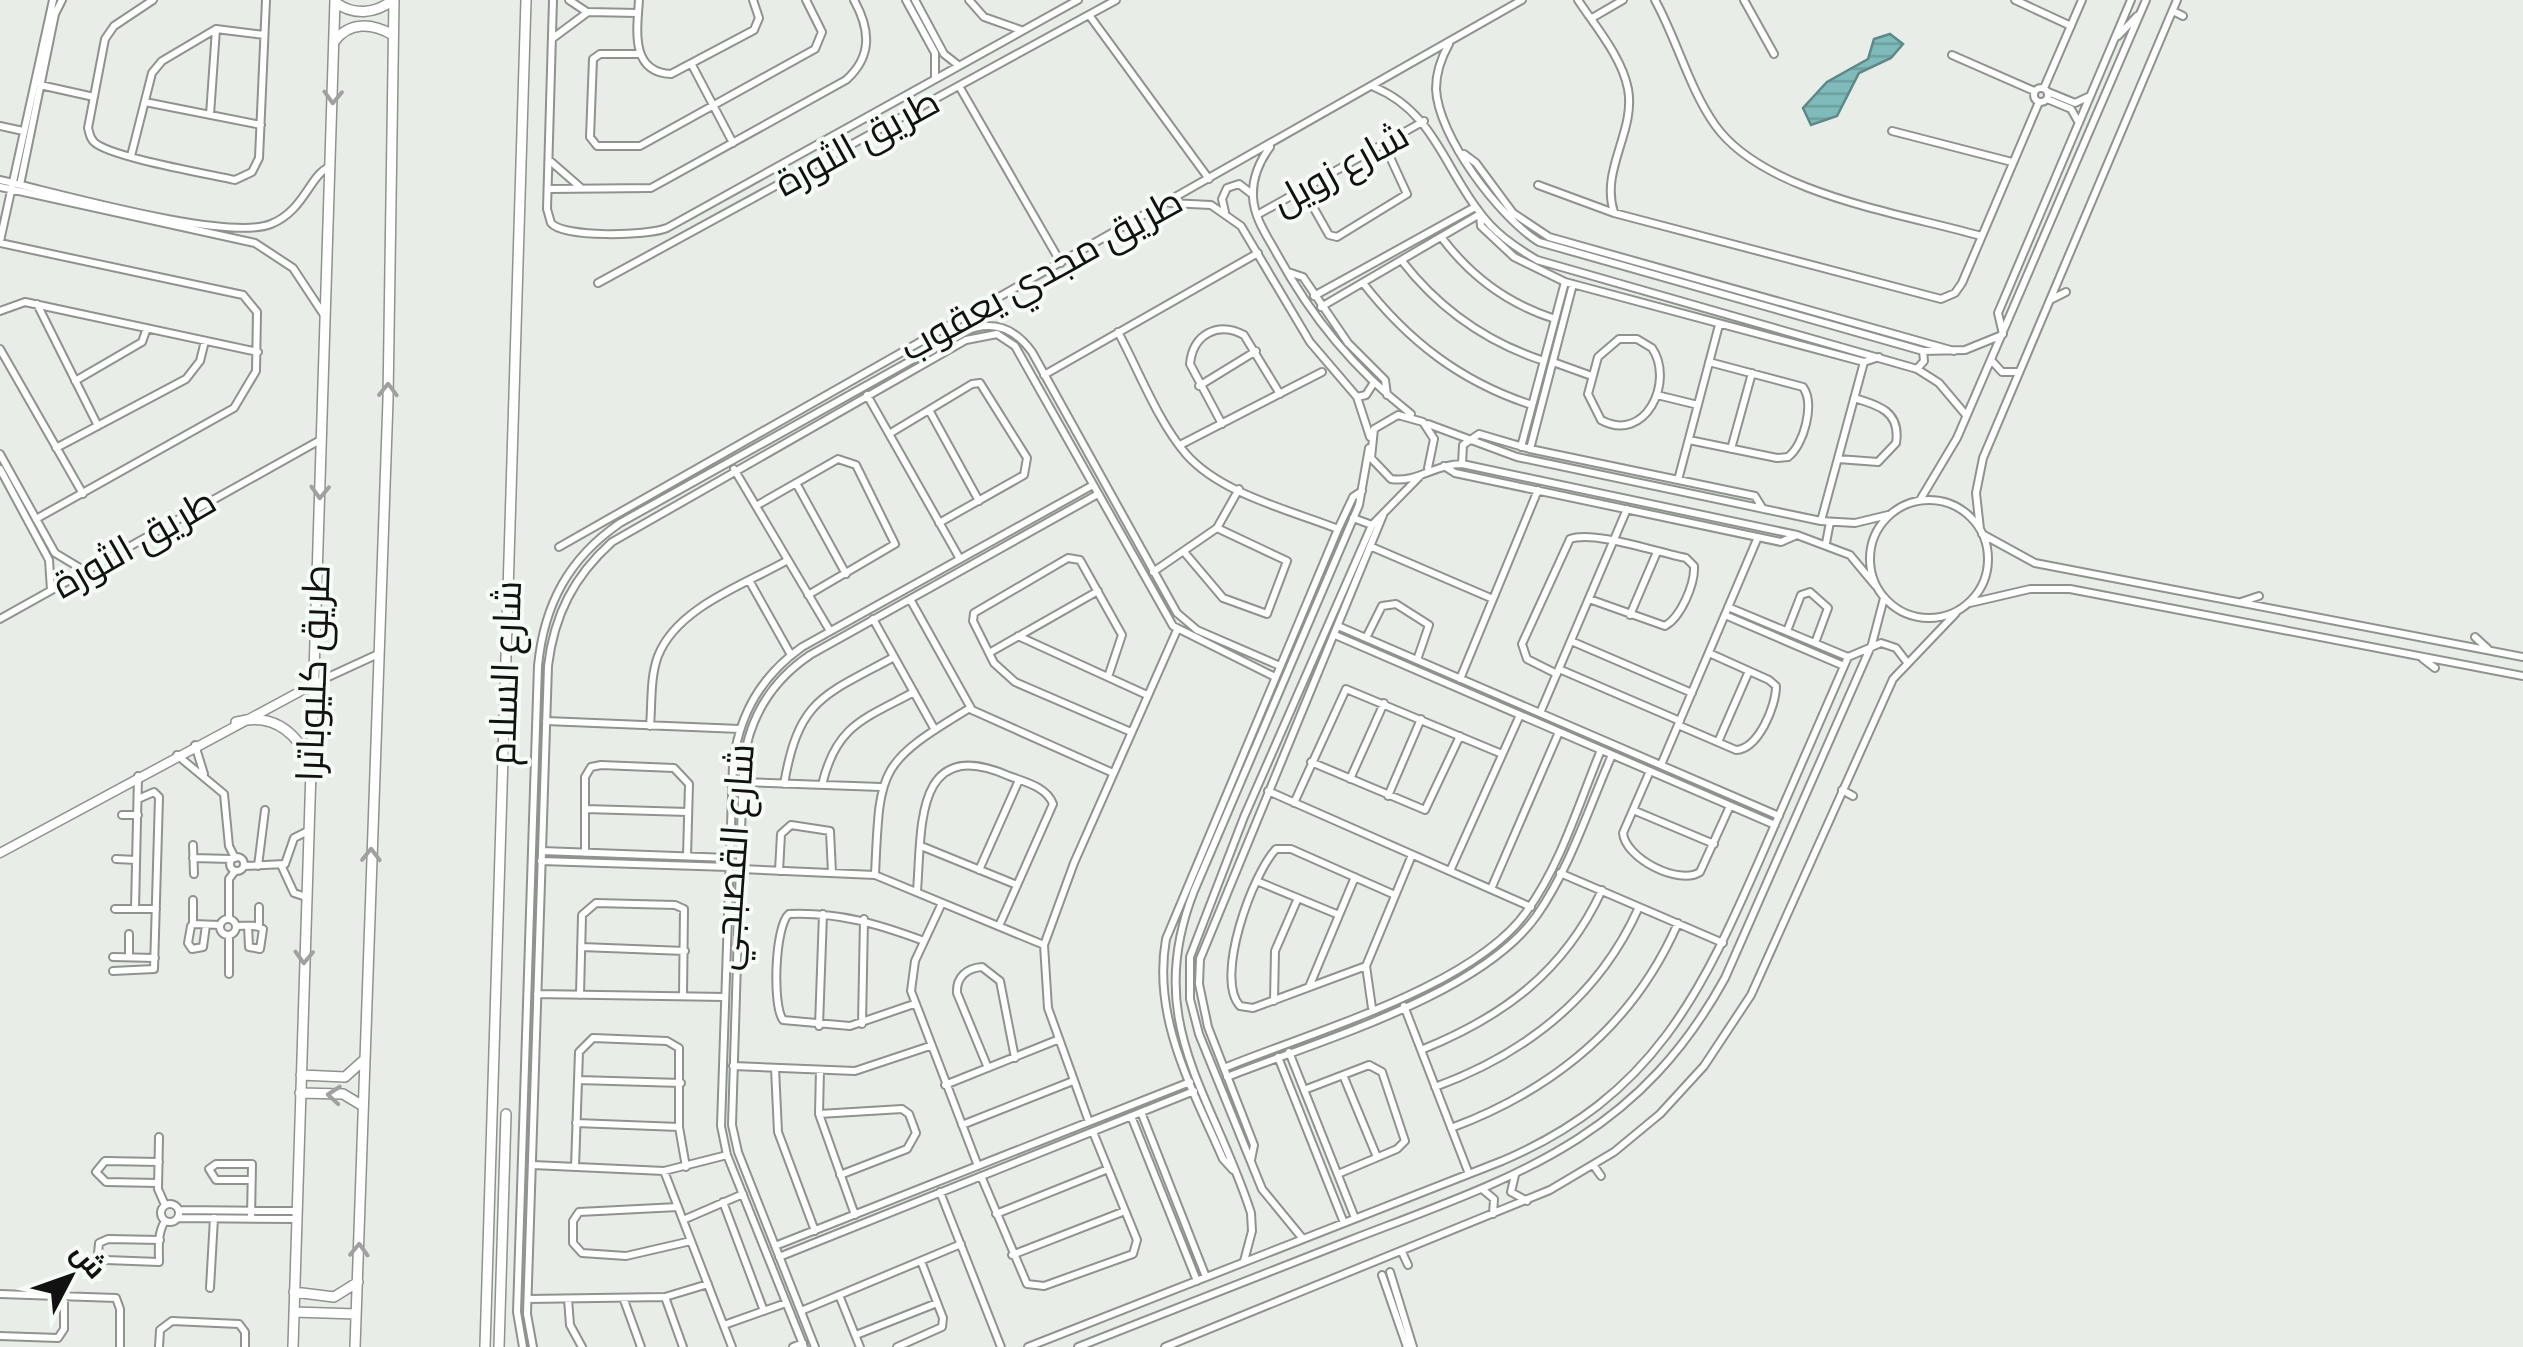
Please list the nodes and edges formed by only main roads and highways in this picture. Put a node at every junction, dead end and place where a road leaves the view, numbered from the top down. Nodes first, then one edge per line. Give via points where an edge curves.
1 (393, 0) edge
2 (526, 0) edge
3 (335, 1) edge
4 (393, 35) junction
5 (334, 42) junction
6 (236, 722) road end
7 (310, 762) junction
8 (366, 1057) junction
9 (301, 1075) junction
10 (300, 1093) junction
11 (363, 1106) junction
12 (506, 1114) dead end
13 (358, 1282) junction
14 (294, 1292) junction
15 (294, 1312) junction
16 (356, 1314) junction
17 (292, 1345) edge
18 (355, 1347) edge
19 (486, 1347) edge
20 (499, 1347) edge

1 - 3 main road via 370,11 344,9
1 - 4 main road, طريق كليوباترا
2 - 19 main road, شارع السلام
3 - 5 main road, طريق كليوباترا
4 - 5 main road via 357,26
8 -> 4 main road, طريق كليوباترا
5 -> 7 main road, طريق كليوباترا
6 - 7 main road via 281,725
7 -> 9 main road, طريق كليوباترا
8 - 9 main road via 345,1078
8 - 11 main road, طريق كليوباترا
9 - 10 main road, طريق كليوباترا
11 -> 10 main road via 343,1094
10 - 14 main road, طريق كليوباترا
13 -> 11 main road, طريق كليوباترا
12 - 20 main road
13 - 14 main road via 334,1297
13 - 16 main road, طريق كليوباترا
14 - 15 main road, طريق كليوباترا
15 - 16 main road
15 - 17 main road, طريق كليوباترا
16 - 18 main road, طريق كليوباترا

